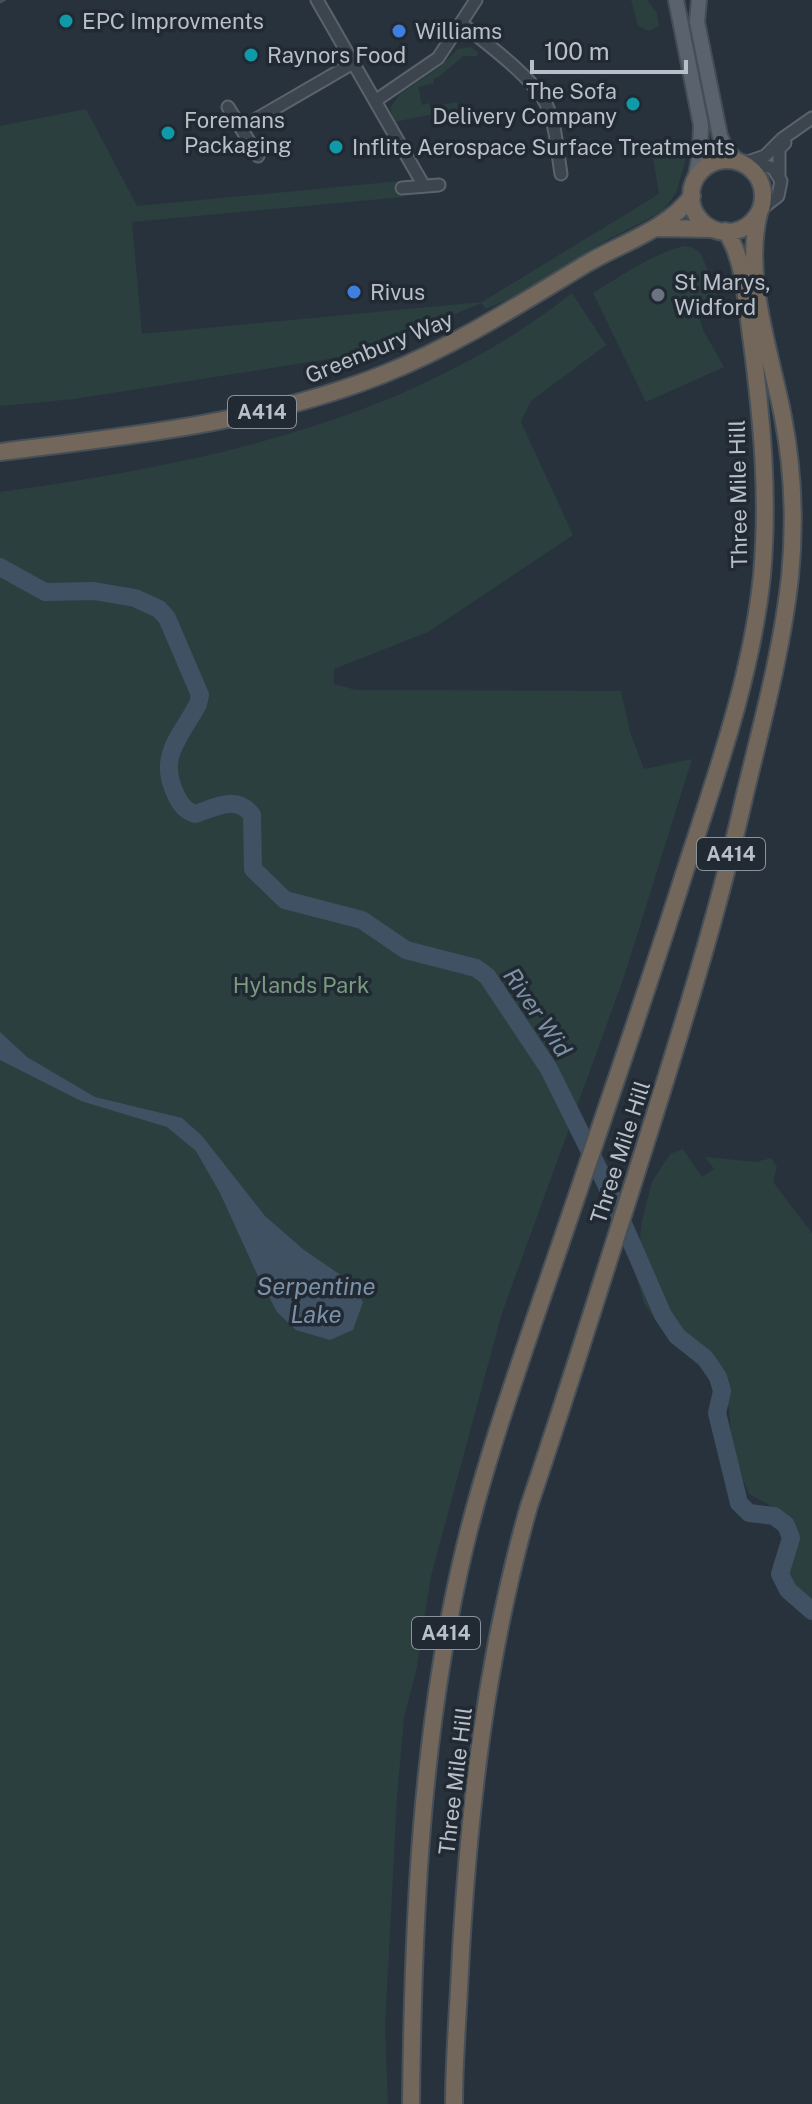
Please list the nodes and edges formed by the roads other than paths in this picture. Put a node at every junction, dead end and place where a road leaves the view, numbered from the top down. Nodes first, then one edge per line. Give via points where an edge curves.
1 (317, 0) edge
2 (476, 0) edge
3 (676, 0) edge
4 (699, 0) edge
5 (461, 23) junction
6 (353, 63) junction
7 (375, 101) junction
8 (228, 107) dead end
9 (812, 118) edge
10 (241, 128) junction
11 (800, 128) junction
12 (258, 156) dead end
13 (744, 163) junction
14 (561, 174) dead end
15 (779, 176) junction
16 (439, 185) dead end
17 (424, 186) junction
18 (402, 188) dead end
19 (693, 189) junction
20 (759, 212) junction
21 (654, 228) junction
22 (719, 230) junction
23 (0, 452) edge
24 (411, 2104) edge
25 (454, 2104) edge

1 - 6 street
2 - 5 street
3 - 19 main road via 701,125
4 - 13 main road via 697,22 720,136 726,149
5 - 7 street via 438,58
5 - 14 street via 544,101
6 - 7 street
6 - 10 street
7 - 17 street
8 - 10 street
9 - 11 street
10 - 12 street
11 - 13 street via 765,156
11 - 15 street via 779,149
13 - 15 street via 767,165
13 - 19 highway, A414 via 712,164
13 - 20 highway, A414 via 760,182
15 - 20 street via 778,196
16 - 17 street
17 - 18 street
19 - 21 highway, Greenbury Way / A414 via 679,210
19 - 22 highway, A414 via 698,216
20 - 22 highway, A414 via 734,231
20 - 25 highway, Three Mile Hill / A414 via 756,280 791,472 790,576 773,673 699,977 529,1506 497,1640 469,1821
21 - 22 highway, Greenbury Way / A414
21 - 23 highway, Greenbury Way / A414 via 474,332 355,385 209,424
22 - 24 highway, Three Mile Hill / A414 via 734,244 738,260 757,384 765,476 761,579 720,760 482,1481 443,1649 417,1885

